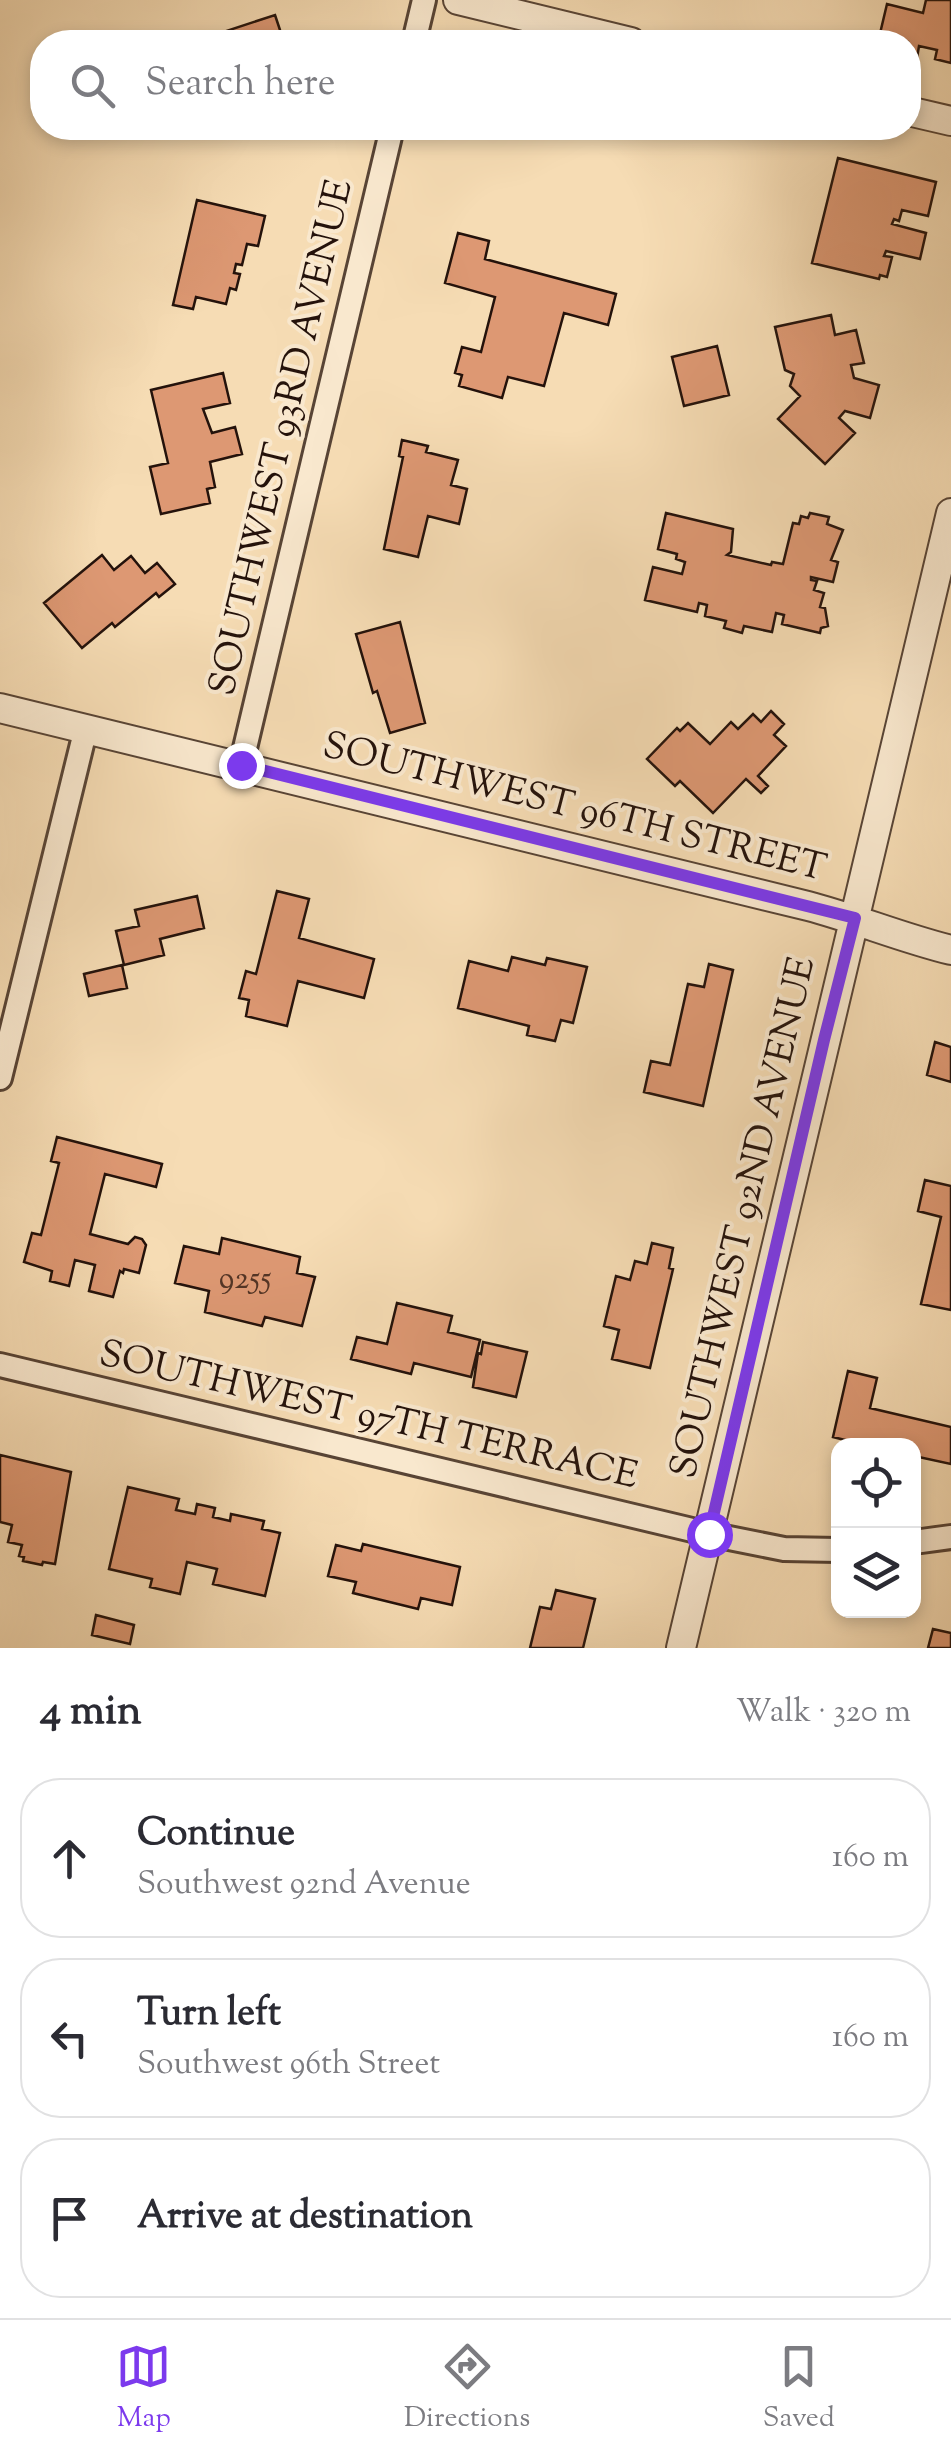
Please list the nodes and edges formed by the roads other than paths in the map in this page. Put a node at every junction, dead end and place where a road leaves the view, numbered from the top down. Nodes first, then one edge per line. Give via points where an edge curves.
1 (424, 0) edge
2 (458, 0) edge
3 (417, 30) edge
4 (582, 30) edge
5 (921, 114) edge
6 (951, 122) edge
7 (389, 140) edge
8 (951, 513) edge
9 (0, 708) edge
10 (86, 728) junction
11 (241, 765) junction
12 (855, 918) junction
13 (951, 950) edge
14 (0, 1078) edge
15 (0, 1365) edge
16 (709, 1534) junction
17 (951, 1537) edge
18 (921, 1541) edge
19 (831, 1550) edge
20 (682, 1648) edge

1 - 3 street
2 - 4 street
5 - 6 street
7 - 11 street, SOUTHWEST 93RD AVENUE
8 - 12 street, SOUTHWEST 92ND AVENUE
9 - 10 street, SOUTHWEST 96TH STREET
10 - 11 street, SOUTHWEST 96TH STREET
10 - 14 street
11 - 12 street, SOUTHWEST 96TH STREET
12 - 13 street, SOUTHWEST 96TH STREET
12 - 16 street, SOUTHWEST 92ND AVENUE
15 - 16 street, SOUTHWEST 97TH TERRACE
16 - 19 street, SOUTHWEST 97TH TERRACE via 784,1549
16 - 20 street, SOUTHWEST 92ND AVENUE
17 - 18 street

